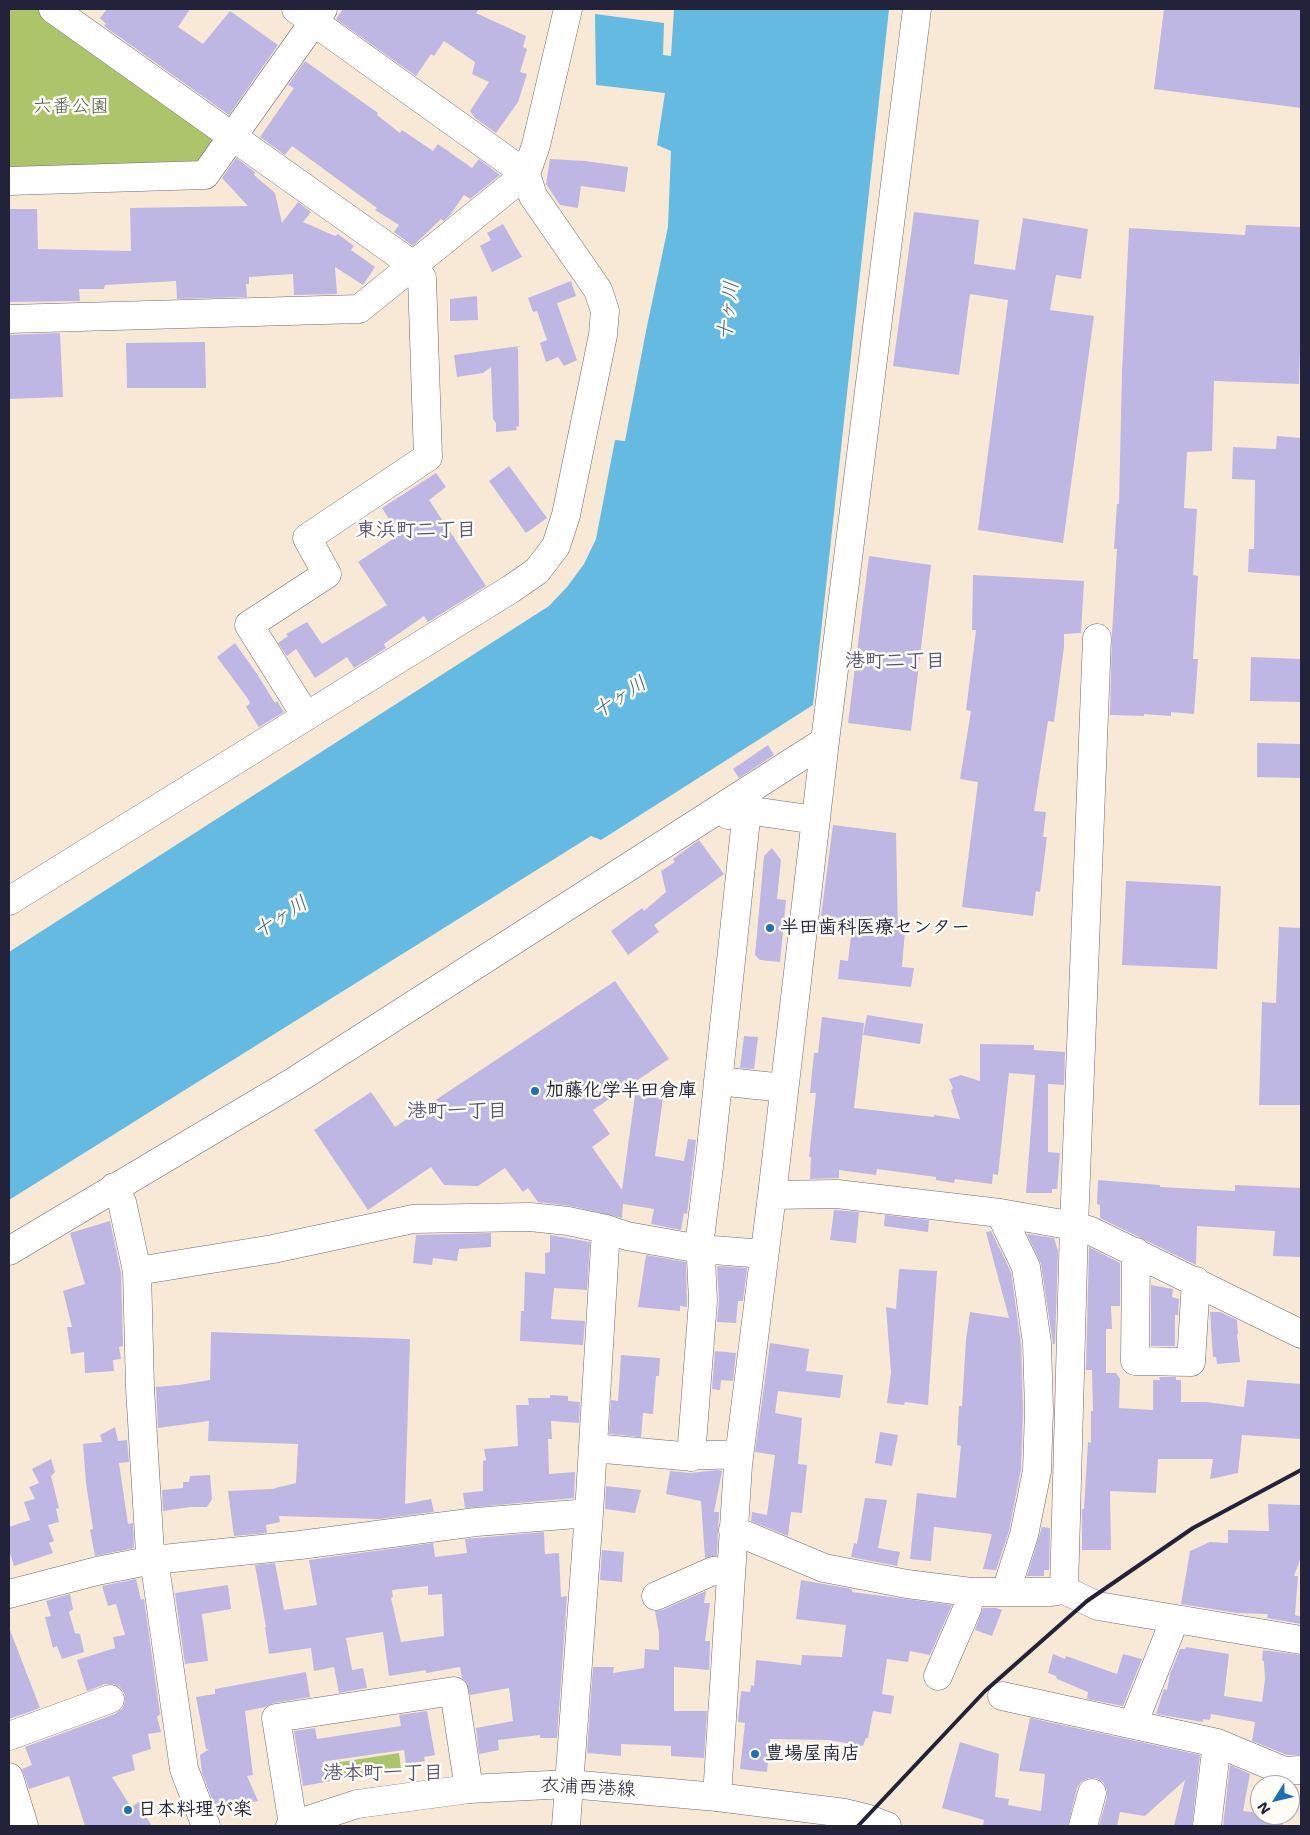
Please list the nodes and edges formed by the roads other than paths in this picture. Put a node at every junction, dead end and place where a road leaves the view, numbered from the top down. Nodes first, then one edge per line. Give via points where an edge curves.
1 (53, 9) edge
2 (568, 9) edge
3 (916, 9) edge
4 (312, 13) edge
5 (231, 137) junction
6 (526, 174) junction
7 (9, 181) edge
8 (413, 265) junction
9 (9, 319) edge
10 (1097, 638) dead end
11 (306, 716) junction
12 (825, 741) junction
13 (747, 801) junction
14 (816, 820) junction
15 (9, 901) edge
16 (718, 1081) junction
17 (784, 1088) junction
18 (114, 1187) junction
19 (772, 1196) junction
20 (1000, 1213) junction
21 (1074, 1226) junction
22 (606, 1229) junction
23 (700, 1249) junction
24 (9, 1251) edge
25 (1136, 1252) junction
26 (764, 1254) junction
27 (137, 1271) junction
28 (1196, 1281) junction
29 (1301, 1334) edge
30 (593, 1448) junction
31 (739, 1454) junction
32 (691, 1456) junction
33 (589, 1513) junction
34 (733, 1530) junction
35 (153, 1560) junction
36 (731, 1573) junction
37 (1064, 1590) junction
38 (1006, 1591) junction
39 (971, 1592) junction
40 (9, 1594) edge
41 (656, 1596) dead end
42 (1176, 1619) junction
43 (1301, 1640) edge
44 (938, 1676) dead end
45 (1002, 1696) dead end
46 (110, 1699) dead end
47 (1133, 1724) junction
48 (9, 1736) edge
49 (1217, 1743) junction
50 (1301, 1770) edge
51 (9, 1777) edge
52 (569, 1784) junction
53 (469, 1789) junction
54 (1092, 1793) dead end
55 (717, 1797) junction
56 (24, 1826) edge
57 (206, 1826) edge
58 (291, 1826) edge
59 (566, 1826) edge
60 (887, 1826) edge
61 (1083, 1826) edge
62 (1207, 1826) edge

1 - 5 street
2 - 6 street via 536,145
3 - 12 street
4 - 5 street
4 - 6 street
5 - 7 street via 205,175
5 - 8 street
6 - 8 street
6 - 11 street via 533,196 598,290 605,311 566,515 556,546 537,571 511,589
8 - 9 street via 359,309
8 - 11 street via 422,278 428,457 307,538 327,574 248,625
10 - 21 street
11 - 15 street
12 - 13 street
12 - 14 street
13 - 14 street
13 - 16 street
13 - 18 street via 701,822 293,1082
14 - 17 street
16 - 17 street
16 - 23 street
17 - 19 street
18 - 24 street
18 - 27 street via 122,1202
19 - 20 street via 837,1194
19 - 26 street
20 - 21 street
20 - 38 street via 1026,1267 1037,1343 1040,1410 1037,1471 1024,1534
21 - 25 street
21 - 37 street
22 - 23 street via 626,1236
22 - 27 street via 530,1217 413,1219 272,1249
22 - 30 street
23 - 26 street
23 - 32 street via 703,1301
25 - 28 street
25 - 28 street via 1135,1361 1191,1362
26 - 31 street
27 - 35 street via 140,1388
28 - 29 street
30 - 32 street
30 - 33 street
31 - 32 street
31 - 34 street
33 - 35 street via 476,1522
33 - 52 street
34 - 36 street
34 - 39 street via 824,1568
35 - 40 street
35 - 57 street via 184,1769
36 - 41 street via 713,1571
36 - 55 street
37 - 38 street
37 - 42 street via 1098,1606
38 - 39 street
39 - 44 street
42 - 43 street
42 - 47 street
45 - 47 street
46 - 48 street
47 - 49 street
49 - 50 street via 1284,1770
49 - 62 street
51 - 56 street
52 - 53 street, 衣浦西港線
52 - 55 street, 衣浦西港線
52 - 59 street
53 - 58 street, 衣浦西港線 via 356,1804
53 - 58 street via 454,1691 276,1718
54 - 61 street
55 - 60 street, 衣浦西港線 via 846,1813

